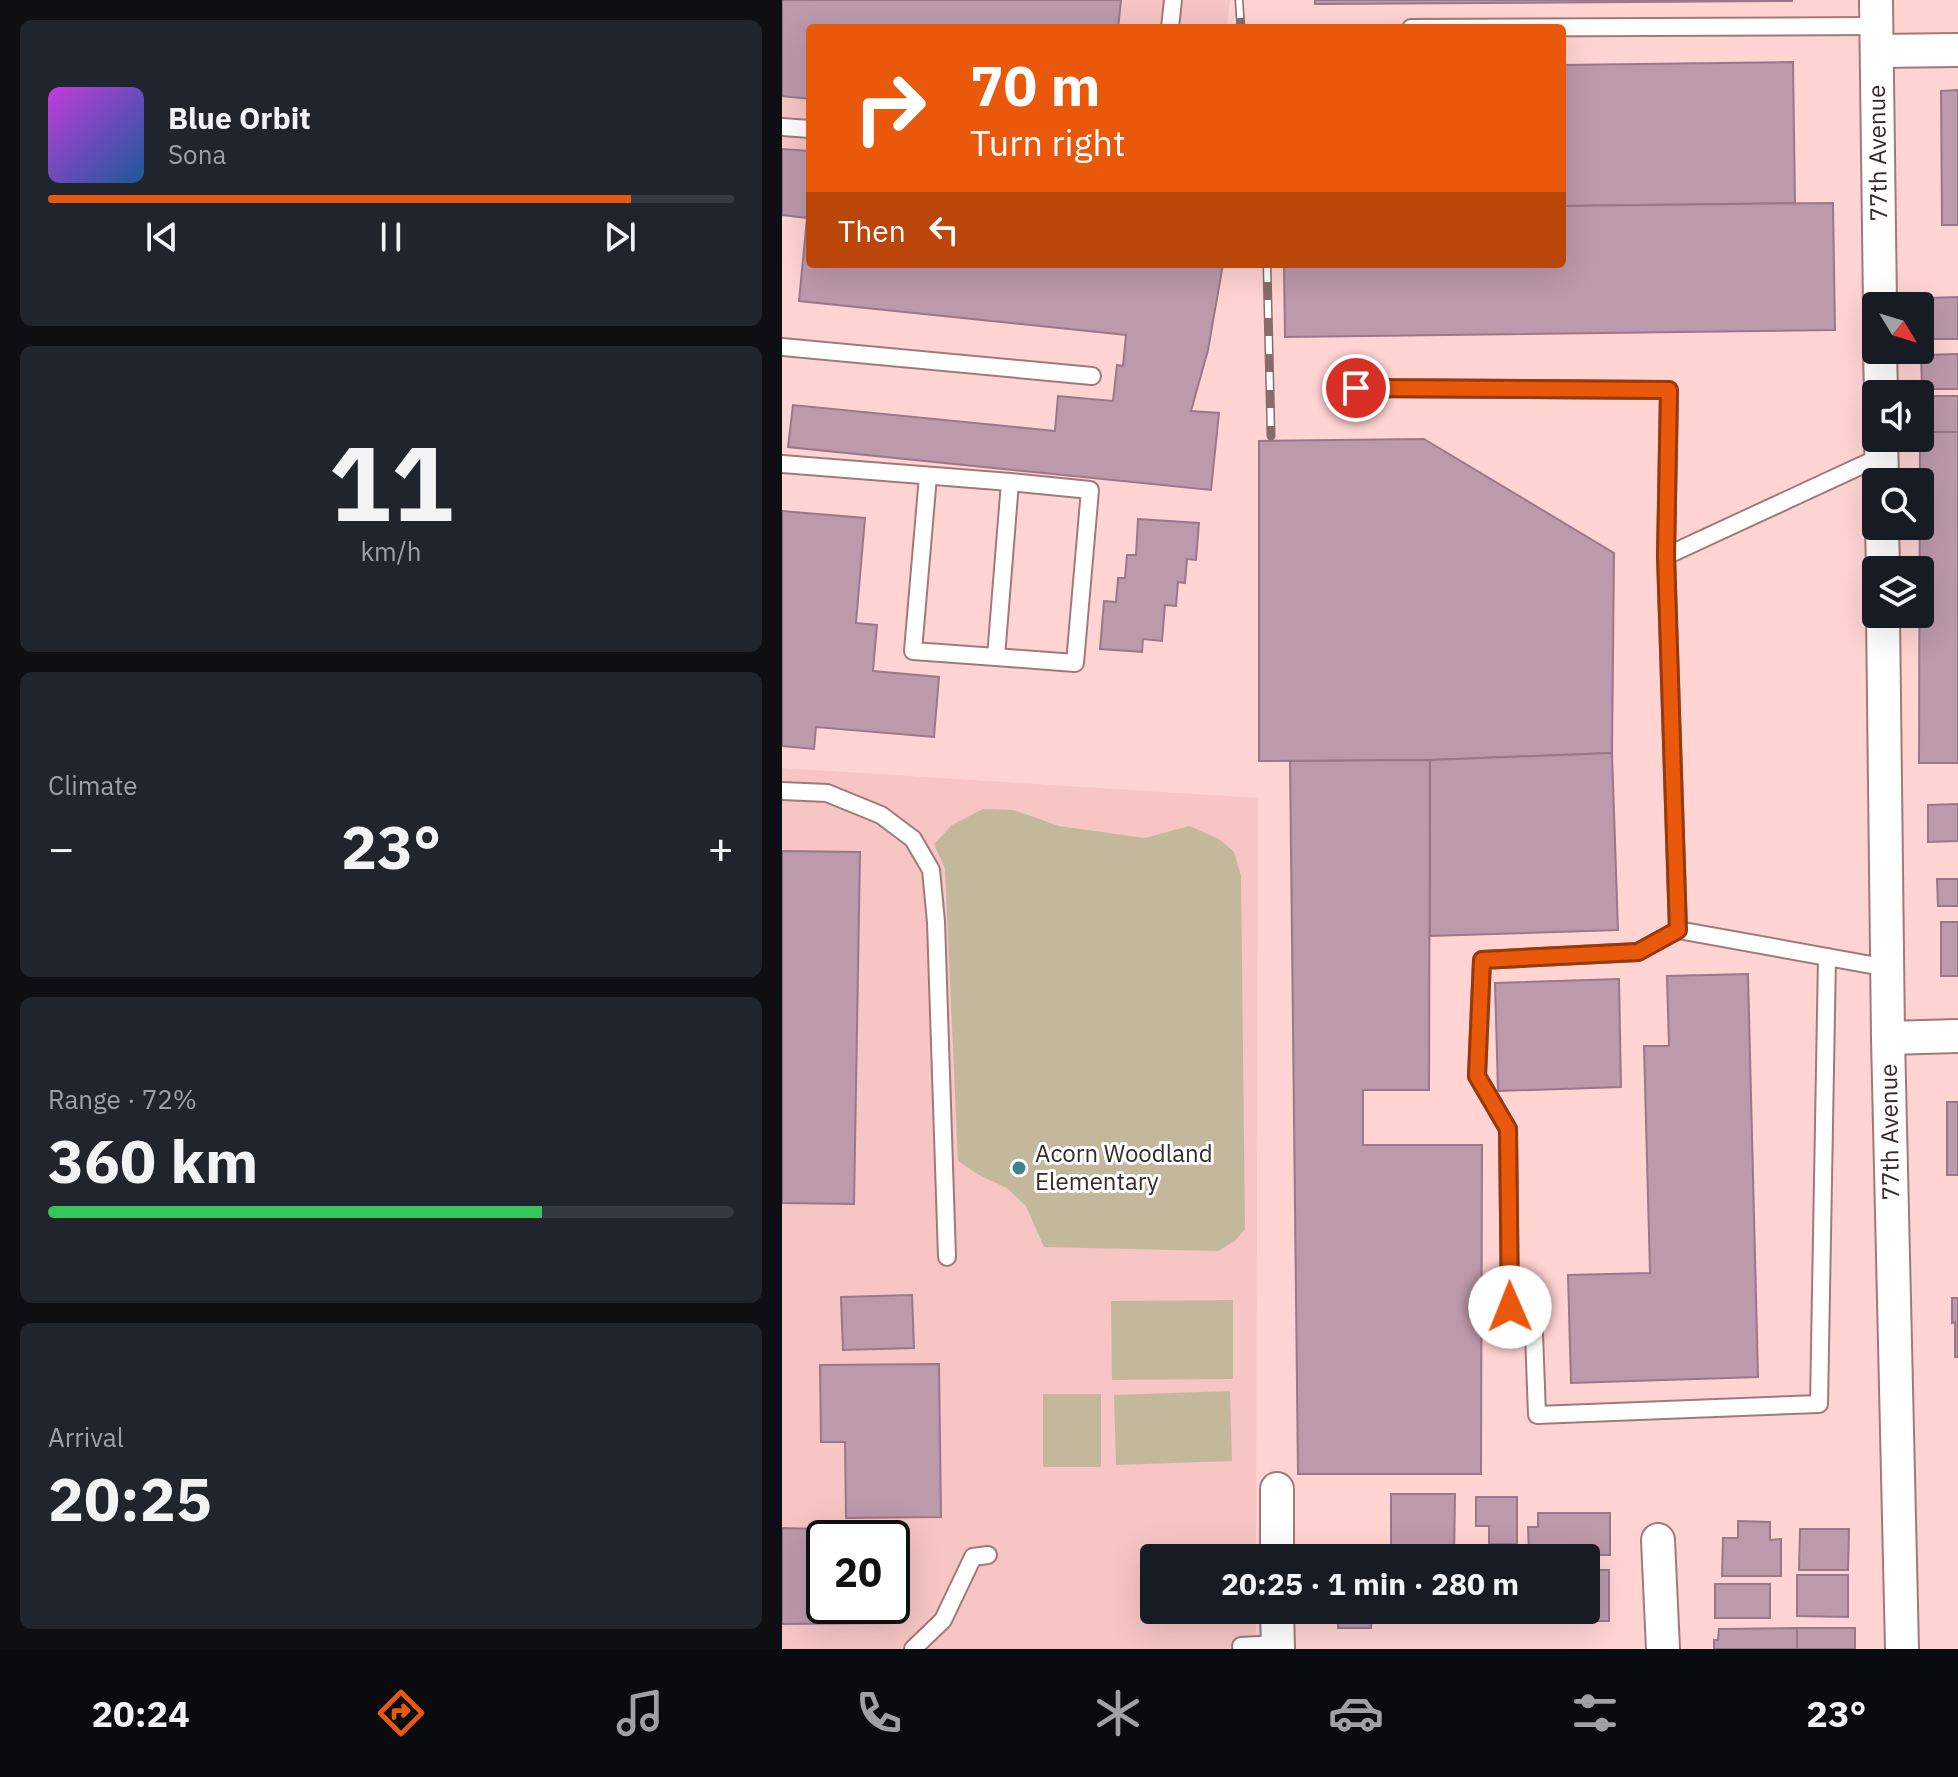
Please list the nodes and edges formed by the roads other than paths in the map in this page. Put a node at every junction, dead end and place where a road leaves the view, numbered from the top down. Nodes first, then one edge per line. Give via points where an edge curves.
1 (1173, 0) edge
2 (1170, 24) edge
3 (1876, 26) edge
4 (1566, 27) edge
5 (1958, 50) edge
6 (782, 127) edge
7 (806, 129) edge
8 (1880, 292) edge
9 (782, 347) edge
10 (1092, 376) dead end
11 (1356, 388) dead end
12 (1882, 459) edge
13 (782, 464) edge
14 (928, 476) junction
15 (1010, 482) junction
16 (1666, 556) junction
17 (1883, 628) edge
18 (996, 657) junction
19 (782, 791) edge
20 (1678, 930) junction
21 (1827, 957) junction
22 (1888, 968) junction
23 (1958, 1036) edge
24 (1888, 1038) junction
25 (947, 1257) dead end
26 (1277, 1489) dead end
27 (1658, 1540) dead end
28 (1277, 1544) edge
29 (988, 1555) dead end
30 (1277, 1624) edge
31 (1241, 1646) dead end
32 (1278, 1646) edge
33 (913, 1649) edge
34 (1663, 1649) edge
35 (1902, 1649) edge

1 - 2 lane
3 - 4 lane
3 - 5 street
3 - 8 street, 77th Avenue
6 - 7 lane
9 - 10 lane
11 - 16 lane via 1669,390
12 - 16 lane
13 - 14 lane
14 - 15 lane
14 - 18 lane via 913,651
15 - 18 lane
15 - 18 lane via 1090,490 1075,663
16 - 20 lane
17 - 22 street, 77th Avenue
19 - 25 lane via 827,793 881,815 913,839 931,870
20 - 21 lane
20 - 21 lane via 1638,952 1482,960 1477,1076 1508,1129 1510,1307 1533,1306 1537,1415 1819,1404
21 - 22 lane
22 - 24 street, 77th Avenue
23 - 24 street
24 - 35 street, 77th Avenue
26 - 28 street
27 - 34 street
29 - 33 lane via 973,1557 943,1620
30 - 32 street
31 - 32 lane

